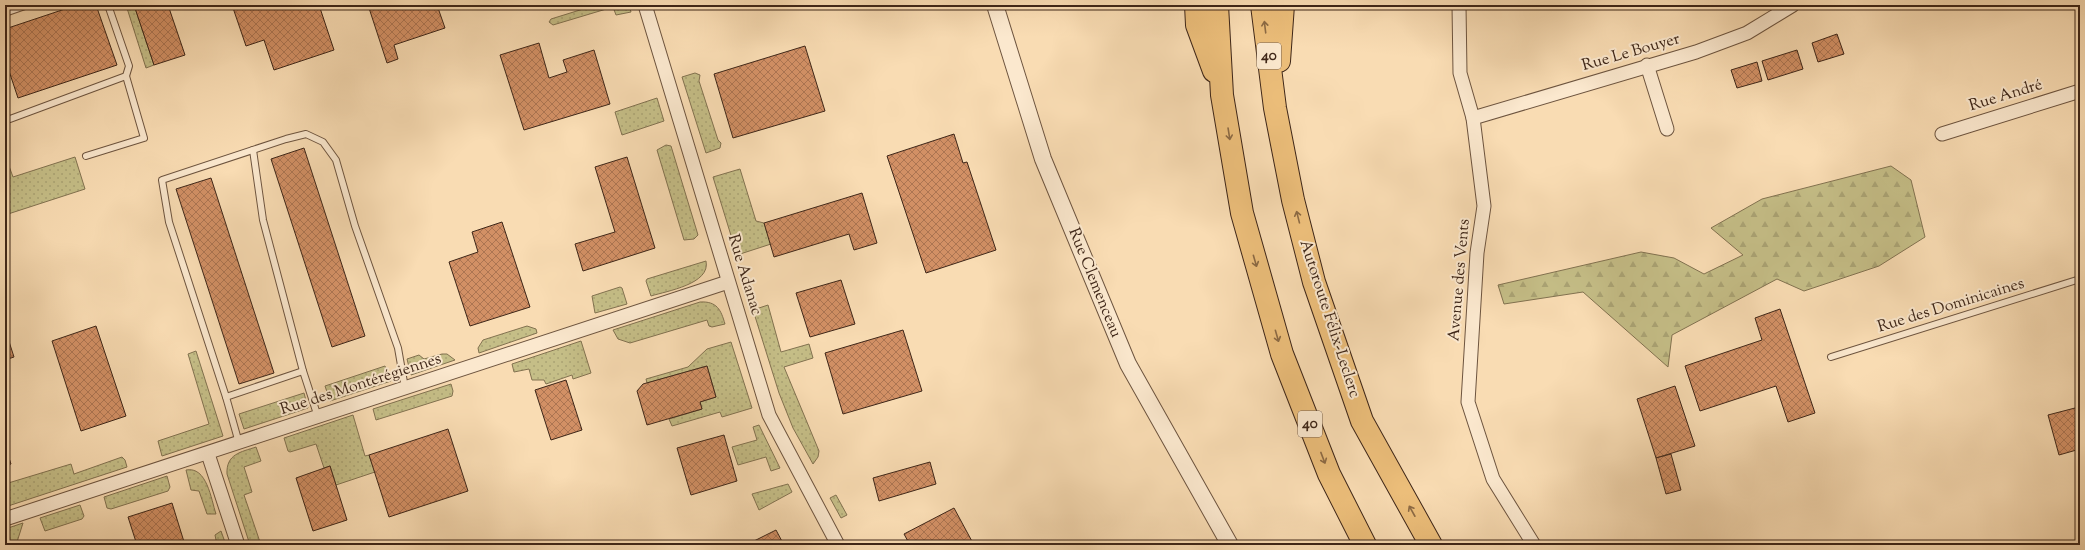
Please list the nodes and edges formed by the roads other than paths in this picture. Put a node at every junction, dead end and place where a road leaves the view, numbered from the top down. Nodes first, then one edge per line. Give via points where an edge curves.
1 (28, 5) edge
2 (108, 5) edge
3 (645, 5) edge
4 (995, 5) edge
5 (1196, 5) edge
6 (1217, 5) edge
7 (1262, 5) edge
8 (1283, 5) edge
9 (1458, 5) edge
10 (1793, 5) edge
11 (5, 13) edge
12 (1647, 65) junction
13 (126, 76) junction
14 (2080, 91) edge
15 (1222, 95) junction
16 (1275, 108) junction
17 (5, 118) edge
18 (1473, 118) junction
19 (1667, 129) dead end
20 (1942, 134) dead end
21 (253, 150) junction
22 (86, 156) dead end
23 (2080, 279) edge
24 (728, 282) junction
25 (1831, 357) dead end
26 (303, 371) junction
27 (405, 388) junction
28 (226, 397) junction
29 (318, 417) junction
30 (239, 443) junction
31 (208, 454) junction
32 (5, 519) edge
33 (238, 545) edge
34 (838, 545) edge
35 (1230, 545) edge
36 (1365, 545) edge
37 (1431, 545) edge
38 (1534, 545) edge

1 - 11 lane
2 - 13 lane via 129,66
3 - 24 street, Rue Adanac
4 - 35 street, Rue Clemenceau via 1043,159 1128,364
5 - 15 highway via 1197,25
6 - 15 highway, 40
16 -> 7 highway, Autoroute Félix-Leclerc / 40
8 - 16 highway
9 - 18 street, Avenue des Vents via 1460,73
10 - 12 street, Rue Le Bouyer via 1747,33 1696,52
12 - 18 street, Rue Le Bouyer
12 - 19 street
13 - 17 lane via 10,119
13 - 22 lane via 144,138
14 - 20 street, Rue André
15 -> 36 highway, 40 via 1242,213 1282,354 1329,474
37 -> 16 highway, Autoroute Félix-Leclerc / 40 via 1362,421 1314,282 1293,200
18 - 38 street, Avenue des Vents via 1484,206 1477,253 1468,402 1493,479
21 - 26 lane via 264,220
21 - 27 lane via 306,134 323,142 336,160 355,226 398,348
21 - 28 lane via 162,180 169,222
23 - 25 lane, Rue des Dominicaines
24 - 27 street, Rue des Montérégiennes
24 - 34 street, Rue Adanac via 770,415
26 - 28 lane
26 - 29 lane
27 - 29 street, Rue des Montérégiennes
28 - 30 lane
29 - 30 street, Rue des Montérégiennes
30 - 31 street, Rue des Montérégiennes
31 - 32 street, Rue des Montérégiennes
31 - 33 street

